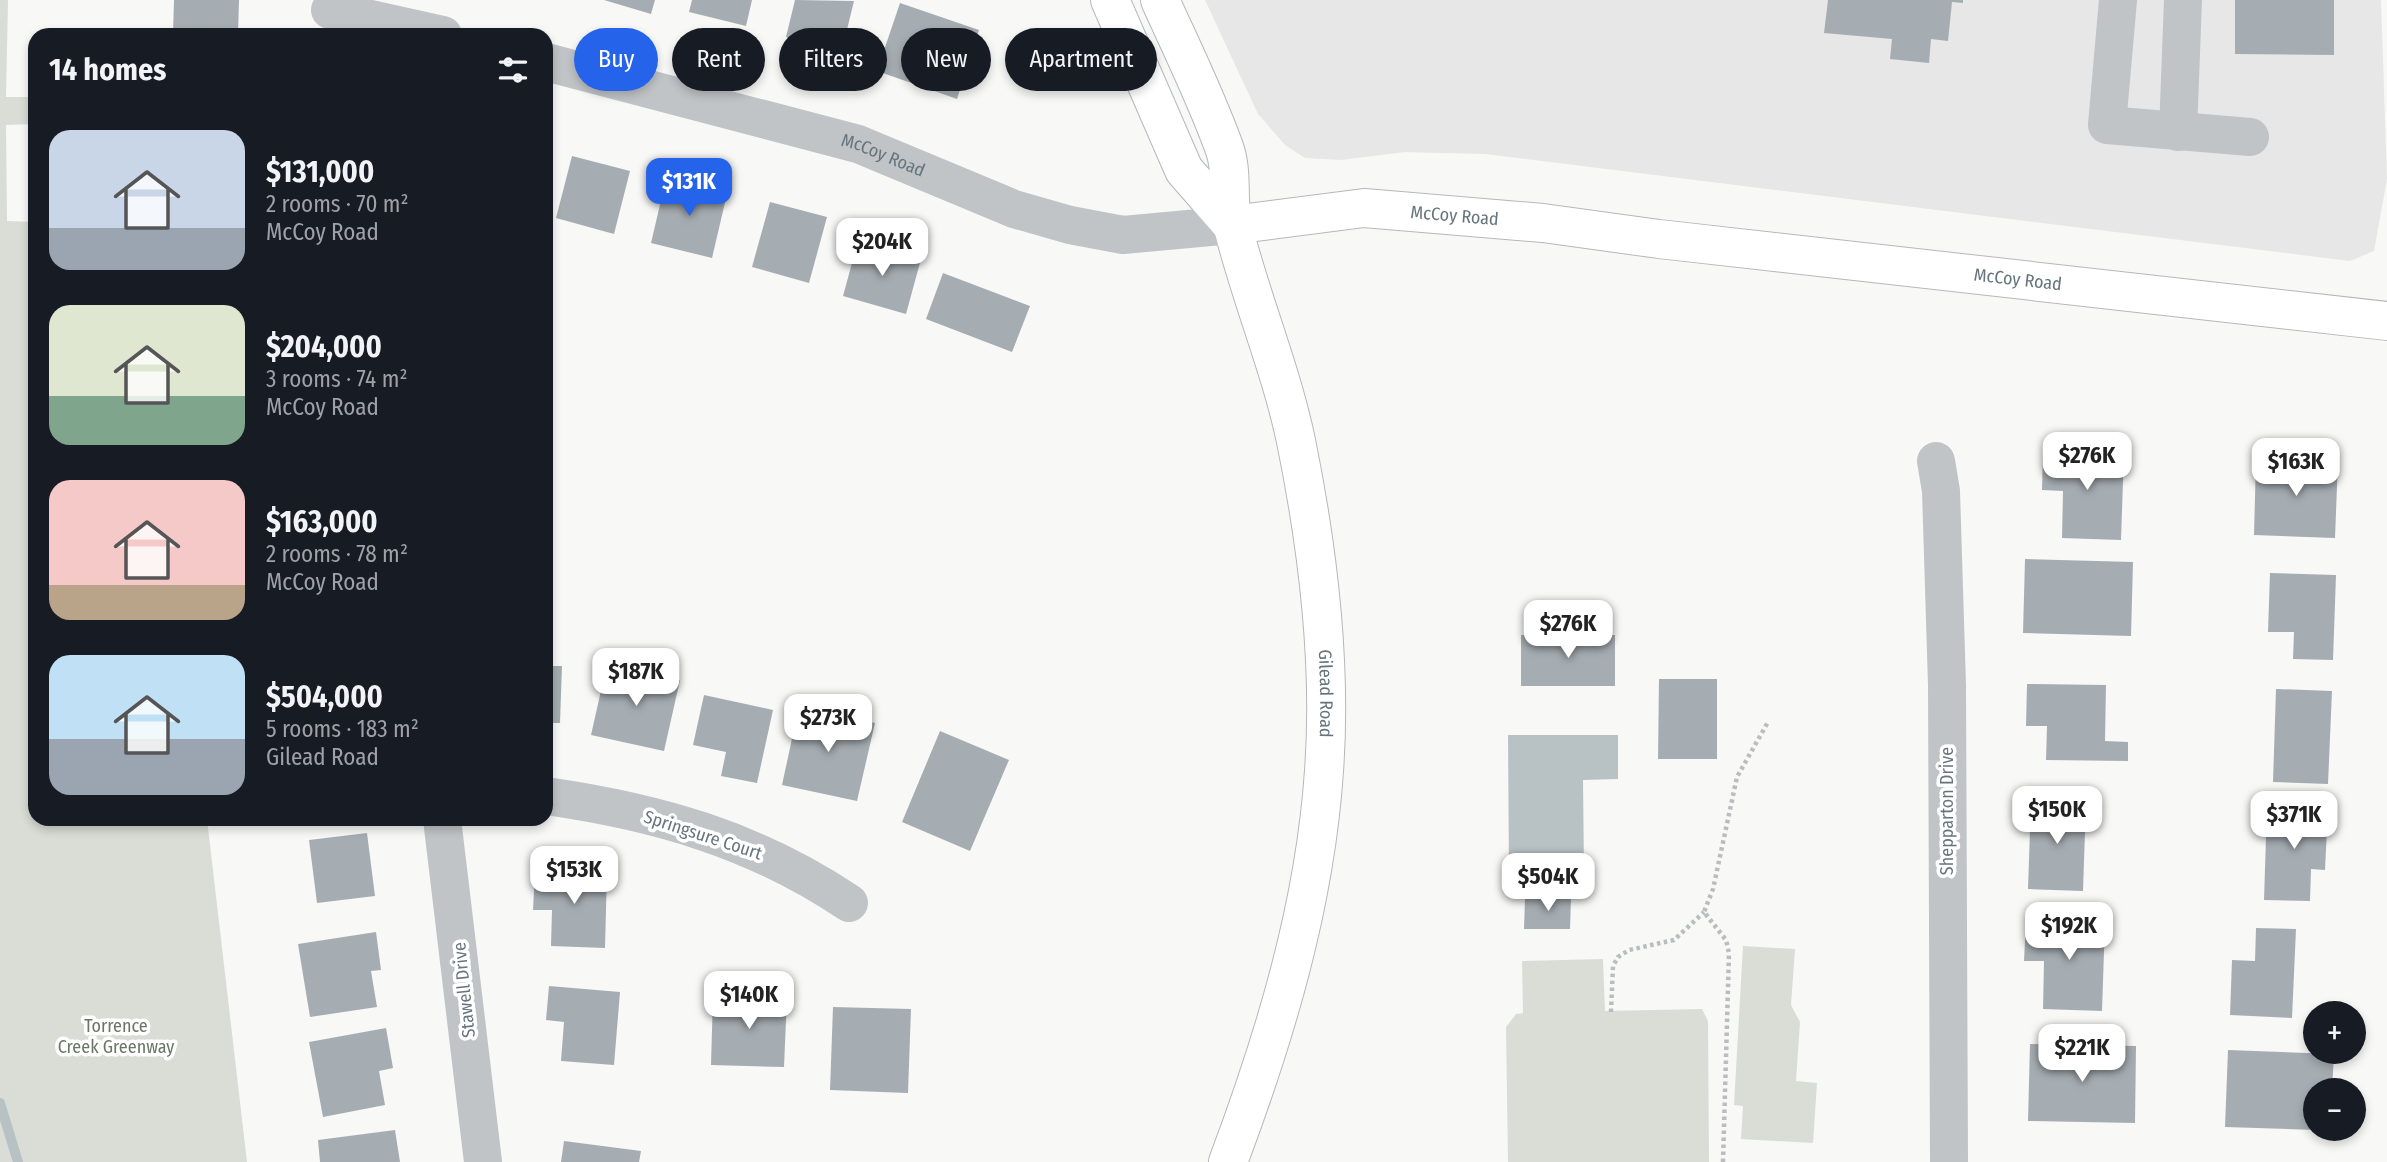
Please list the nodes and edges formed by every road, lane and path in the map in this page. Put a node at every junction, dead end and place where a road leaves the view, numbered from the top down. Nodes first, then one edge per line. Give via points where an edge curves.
1 (1110, 0) edge
2 (1160, 0) edge
3 (2118, 0) edge
4 (2183, 0) edge
5 (328, 15) edge
6 (403, 28) edge
7 (553, 64) edge
8 (2178, 132) junction
9 (2250, 137) dead end
10 (1232, 225) junction
11 (2387, 321) edge
12 (1936, 461) dead end
13 (1768, 722) dead end
14 (553, 797) edge
15 (443, 826) edge
16 (849, 903) dead end
17 (1704, 912) junction
18 (1611, 1012) dead end
19 (483, 1162) edge
20 (1228, 1162) edge
21 (1723, 1162) edge
22 (1949, 1162) edge

1 - 10 main road, Gilead Road via 1184,170
2 - 10 main road, Gilead Road via 1226,153
3 - 8 street via 2107,125
4 - 8 street
5 - 6 street
7 - 10 street, McCoy Road via 858,144 1014,209 1070,225 1123,235
8 - 9 street
10 - 11 main road, McCoy Road via 1364,208 1529,221
10 - 20 main road, Gilead Road via 1295,438 1315,545 1325,676 1324,772 1309,882 1290,975
12 - 22 street, Shepparton Drive via 1941,491 1947,685
13 - 17 path via 1737,777
14 - 16 street, Springsure Court via 634,812 721,837 777,859
15 - 19 street, Stawell Drive
17 - 18 path via 1674,940 1629,950 1618,957 1613,966
17 - 21 path via 1726,940 1729,953

